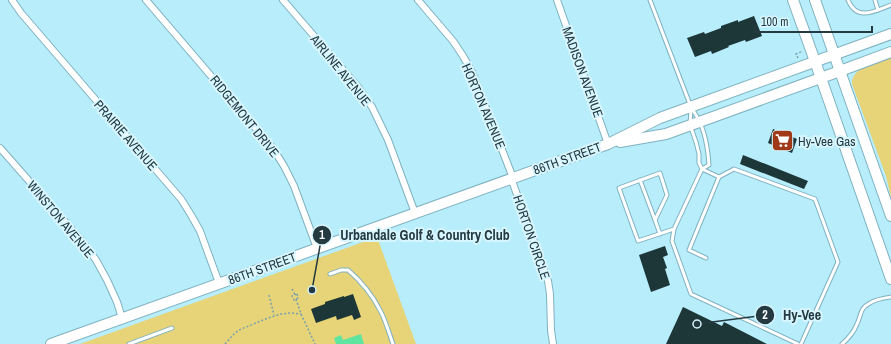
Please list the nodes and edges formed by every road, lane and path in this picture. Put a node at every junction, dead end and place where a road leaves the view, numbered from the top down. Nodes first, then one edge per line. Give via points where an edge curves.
1 (12, 0) edge
2 (146, 0) edge
3 (283, 0) edge
4 (418, 0) edge
5 (557, 0) edge
6 (650, 0) edge
7 (793, 0) edge
8 (815, 0) edge
9 (848, 0) edge
10 (875, 0) edge
11 (891, 5) edge
12 (878, 10) junction
13 (891, 34) edge
14 (891, 52) edge
15 (834, 55) junction
16 (816, 62) junction
17 (840, 71) junction
18 (821, 78) junction
19 (691, 107) junction
20 (695, 124) junction
21 (608, 144) junction
22 (0, 148) edge
23 (702, 169) junction
24 (719, 177) junction
25 (512, 178) junction
26 (640, 180) junction
27 (415, 213) junction
28 (891, 216) edge
29 (655, 220) junction
30 (674, 229) junction
31 (660, 234) junction
32 (317, 248) junction
33 (706, 258) dead end
34 (330, 274) dead end
35 (891, 279) edge
36 (219, 283) junction
37 (292, 288) dead end
38 (269, 295) dead end
39 (891, 297) edge
40 (301, 314) junction
41 (274, 316) junction
42 (122, 318) junction
43 (172, 328) dead end
44 (51, 344) edge
45 (129, 344) edge
46 (225, 344) edge
47 (315, 344) edge
48 (393, 344) edge
49 (554, 344) edge
50 (799, 344) edge
51 (842, 344) edge

1 - 36 street, PRAIRIE AVENUE via 181,199 200,231
2 - 32 street, RIDGEMONT DRIVE via 272,147 294,186
3 - 27 street, AIRLINE AVENUE via 358,87 372,107 388,140
4 - 25 street, HORTON AVENUE via 453,41 472,72
5 - 21 street, MADISON AVENUE
6 - 19 lane
7 - 16 main road
8 - 15 main road
9 - 12 lane via 855,10 861,13
10 - 12 lane
11 - 12 lane
13 - 15 main road, 86TH STREET
14 - 17 main road, 86TH STREET
15 - 16 main road, 86TH STREET
15 - 17 main road
16 - 18 main road
16 - 19 main road, 86TH STREET
17 - 18 main road, 86TH STREET
17 - 28 main road
18 - 20 main road, 86TH STREET
18 - 35 main road
19 - 20 lane
19 - 20 lane
19 - 21 main road, 86TH STREET via 660,118
20 - 21 main road, 86TH STREET via 666,134
20 - 23 lane via 699,163
20 - 23 lane via 705,138 708,155 709,165
21 - 25 main road, 86TH STREET
22 - 42 street, WINSTON AVENUE via 96,260
23 - 24 lane
23 - 30 lane
24 - 33 lane via 689,250
24 - 50 lane via 734,169 816,199 838,262
25 - 27 main road, 86TH STREET
25 - 49 street, HORTON CIRCLE via 548,281
26 - 29 lane
26 - 29 lane via 660,173 667,195
26 - 31 lane via 619,188 638,241
27 - 32 main road, 86TH STREET
29 - 31 lane
30 - 31 lane
30 - 50 lane via 672,241 691,294
32 - 36 main road, 86TH STREET
34 - 48 lane via 348,270 356,276 381,312
36 - 42 main road, 86TH STREET
37 - 40 path via 295,295 292,296 296,299
38 - 41 path
39 - 51 lane via 881,298 865,306 849,339
40 - 41 path
40 - 47 path
41 - 46 path via 239,330
42 - 44 main road, 86TH STREET
43 - 45 lane

